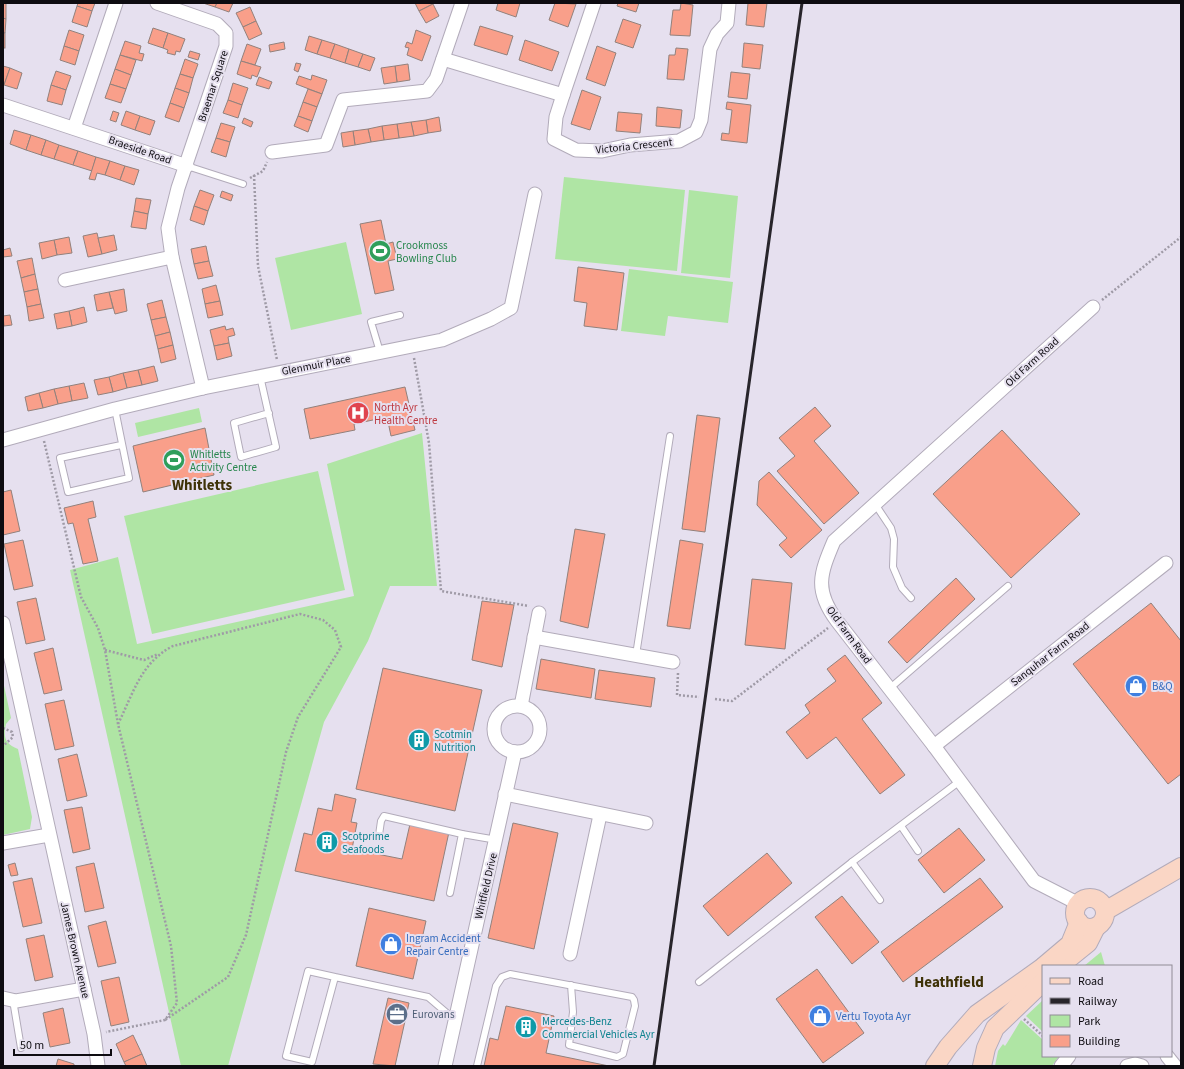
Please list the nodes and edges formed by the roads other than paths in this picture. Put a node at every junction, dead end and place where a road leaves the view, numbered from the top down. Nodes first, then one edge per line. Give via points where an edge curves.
1 (116, 3) edge
2 (156, 3) edge
3 (462, 3) edge
4 (594, 3) edge
5 (729, 3) edge
6 (443, 59) junction
7 (563, 95) junction
8 (3, 106) edge
9 (74, 128) junction
10 (272, 152) road end
11 (187, 166) junction
12 (243, 184) road end
13 (535, 194) dead end
14 (172, 257) junction
15 (65, 280) dead end
16 (1094, 306) road end
17 (400, 315) dead end
18 (380, 352) junction
19 (260, 376) junction
20 (203, 388) junction
21 (114, 409) junction
22 (269, 413) junction
23 (670, 436) dead end
24 (3, 440) edge
25 (121, 445) junction
26 (875, 504) junction
27 (1166, 563) dead end
28 (1008, 586) dead end
29 (911, 598) dead end
30 (539, 613) road end
31 (3, 624) edge
32 (534, 636) junction
33 (636, 655) junction
34 (673, 662) road end
35 (889, 689) junction
36 (520, 706) junction
37 (934, 746) junction
38 (515, 752) junction
39 (960, 781) junction
40 (506, 794) junction
41 (600, 815) junction
42 (646, 823) dead end
43 (901, 826) junction
44 (462, 834) junction
45 (49, 835) junction
46 (378, 835) dead end
47 (497, 840) junction
48 (3, 843) edge
49 (918, 851) dead end
50 (852, 862) junction
51 (1181, 867) edge
52 (450, 894) dead end
53 (880, 900) dead end
54 (1105, 911) junction
55 (1084, 917) junction
56 (570, 954) dead end
57 (1046, 965) edge
58 (1061, 965) edge
59 (1042, 968) edge
60 (335, 977) junction
61 (699, 982) dead end
62 (1042, 983) edge
63 (571, 985) junction
64 (84, 989) junction
65 (8, 999) edge
66 (455, 1020) junction
67 (21, 1048) dead end
68 (1067, 1057) edge
69 (1168, 1057) edge
70 (98, 1066) edge
71 (445, 1066) edge
72 (477, 1066) edge
73 (935, 1066) edge
74 (982, 1066) edge
75 (1061, 1066) edge
76 (1127, 1066) edge
77 (1142, 1066) edge
78 (1175, 1066) edge

1 - 9 street
2 - 11 street, Braemar Square via 217,24 226,32 226,46
3 - 6 street
4 - 7 street, Victoria Crescent
5 - 7 street, Victoria Crescent via 727,23 717,34 710,49 701,120 696,132 679,141 630,145 602,151 576,150 554,139 556,116
6 - 7 street
6 - 10 street via 436,79 427,91 343,100 326,145
8 - 9 street, Braeside Road
9 - 11 street, Braeside Road
11 - 12 lane
11 - 14 street, Braeside Road via 168,228
13 - 18 street, Glenmuir Place via 511,308 491,320 442,340
14 - 15 street
14 - 20 street, Braeside Road
16 - 26 street, Old Farm Road
17 - 18 lane via 370,322
18 - 19 street, Glenmuir Place
19 - 20 street, Glenmuir Place
19 - 22 lane
20 - 21 street, Glenmuir Place
21 - 24 street, Glenmuir Place
21 - 25 lane
22 - 22 lane via 276,448 242,456 234,423
23 - 33 lane
25 - 25 lane via 129,478 68,492 60,458
26 - 29 lane via 891,528 894,539 893,567 902,588
26 - 35 street, Old Farm Road via 834,541 824,566 821,592 827,608
27 - 37 street, Sanquhar Farm Road
28 - 35 lane
30 - 32 street
31 - 45 street, James Brown Avenue
32 - 33 street
32 - 36 street
33 - 34 street
35 - 37 street, Old Farm Road
36 - 38 street via 529,709 537,717 540,732 529,749
36 - 38 street via 503,711 495,724 496,737 500,744
37 - 39 street, Old Farm Road
38 - 40 street, Whitfield Drive
39 - 43 lane
39 - 55 street, Old Farm Road via 1034,881
40 - 41 street
40 - 47 street, Whitfield Drive
41 - 42 street
41 - 56 street
43 - 49 lane
43 - 50 lane
44 - 46 lane via 384,816
44 - 47 lane
44 - 52 lane
45 - 48 street
45 - 64 street, James Brown Avenue
47 - 66 street, Whitfield Drive
50 - 53 lane
50 - 61 lane
51 - 54 main road
54 - 55 main road via 1103,921
54 - 55 main road via 1104,906 1096,899 1086,899
55 - 57 main road via 1070,944
55 - 58 main road via 1088,943
59 - 73 main road via 977,1014
60 - 60 lane via 308,971 286,1056 312,1062
60 - 66 lane via 428,997
62 - 74 main road via 995,1028 986,1048
63 - 63 lane via 633,998 635,1006 623,1054 617,1057 569,1044 573,1012
63 - 72 lane via 514,974 502,977 495,990
64 - 65 street
64 - 70 street, James Brown Avenue
65 - 67 lane
66 - 71 street, Whitfield Drive
68 - 75 street
69 - 78 street
76 - 77 street

